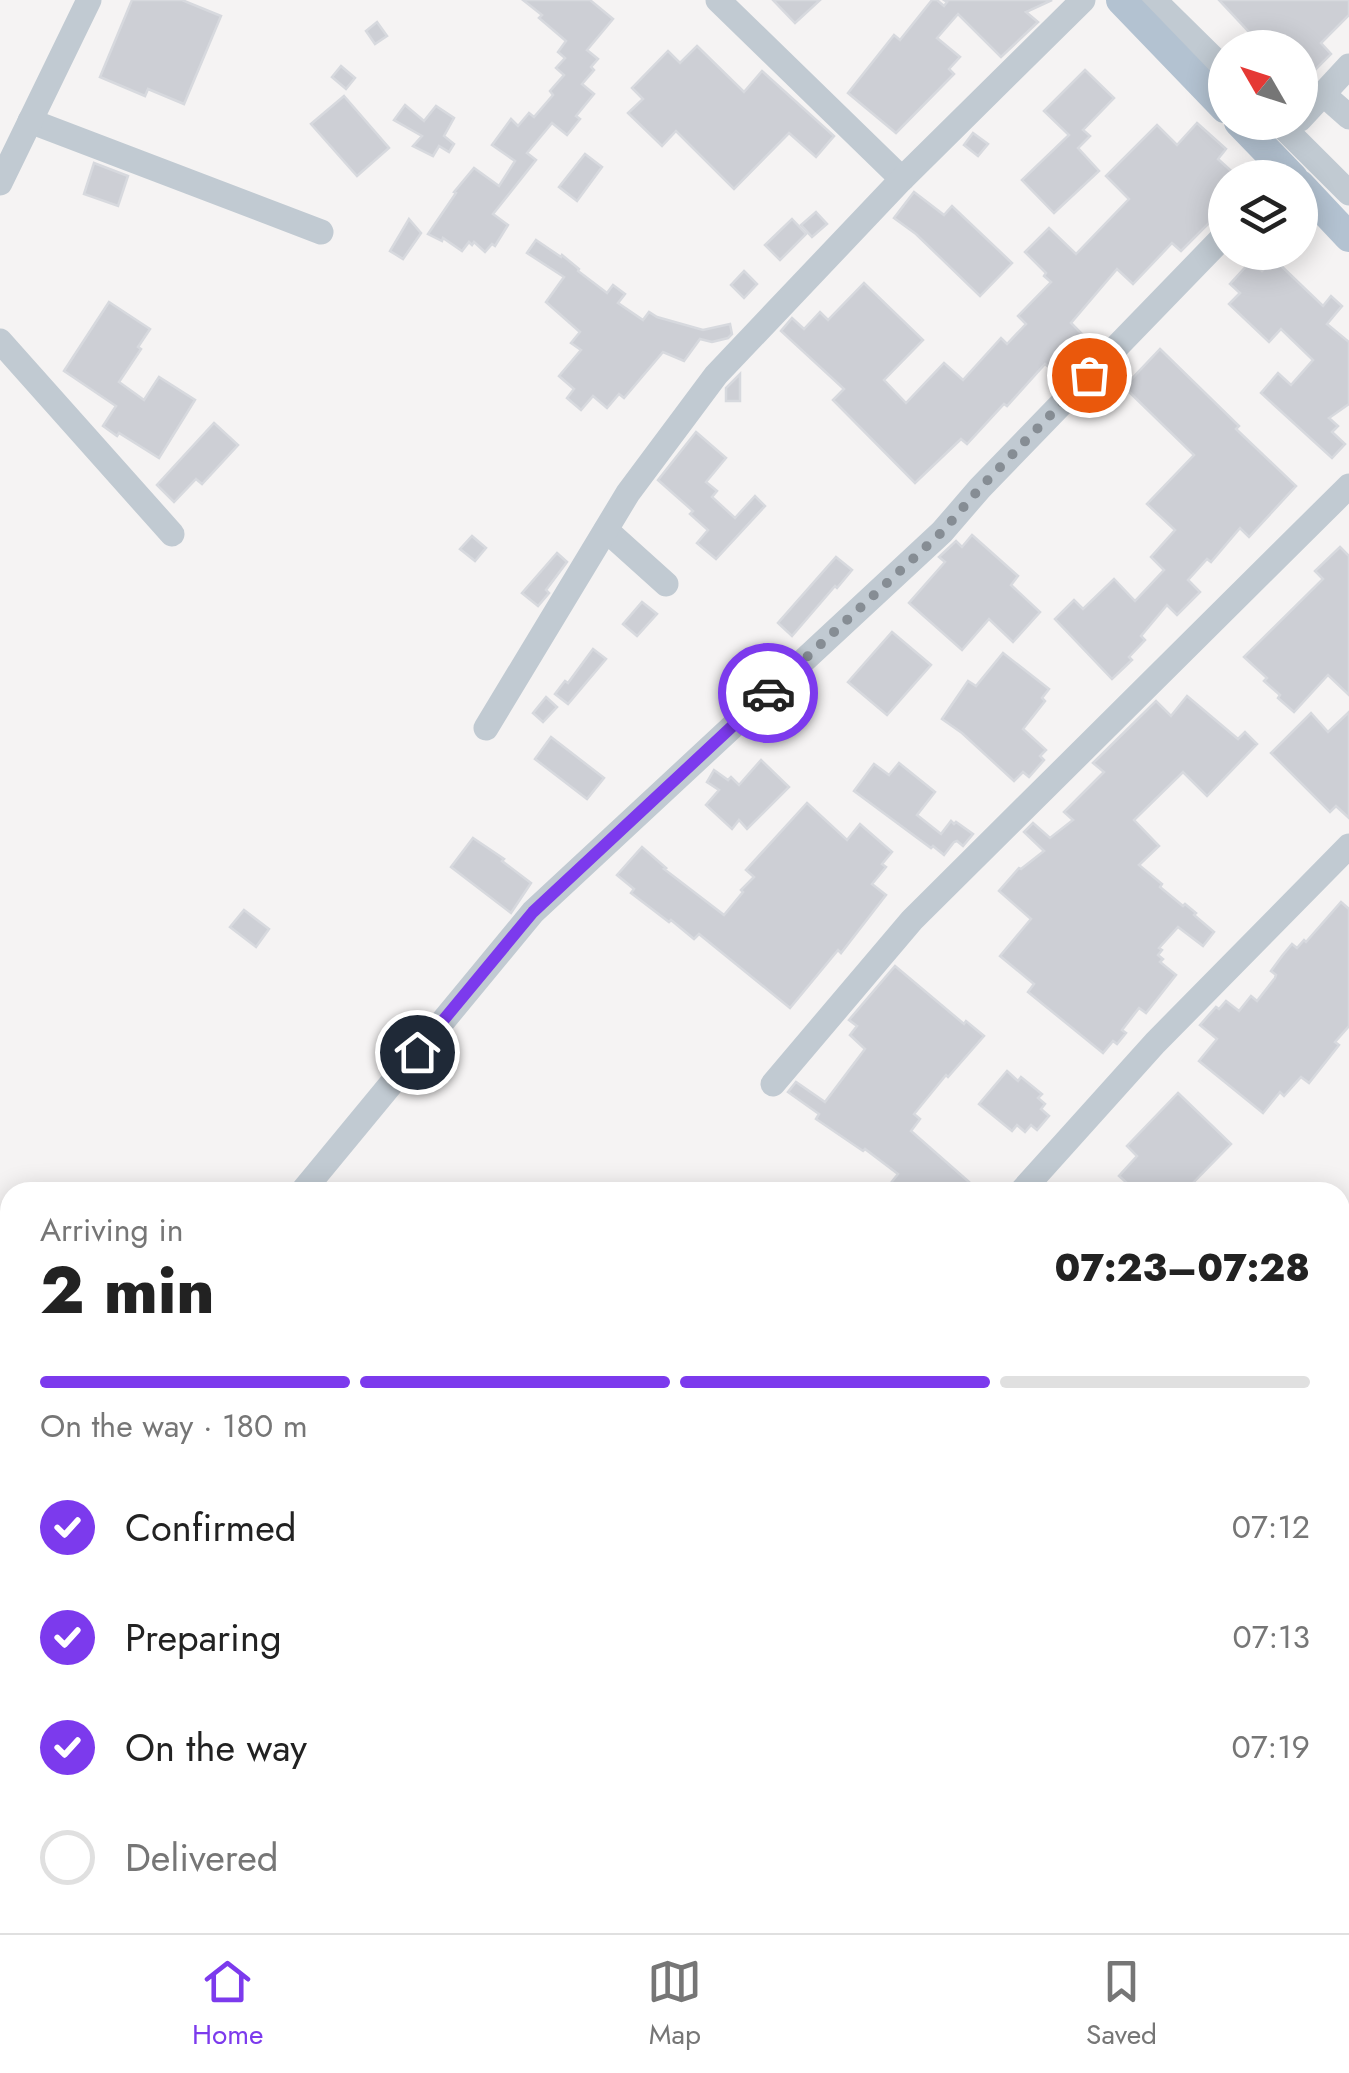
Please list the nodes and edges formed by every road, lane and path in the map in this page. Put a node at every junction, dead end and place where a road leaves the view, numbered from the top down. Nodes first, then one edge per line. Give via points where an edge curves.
1 (89, 0) edge
2 (718, 0) edge
3 (1083, 0) edge
4 (1121, 0) edge
5 (1154, 0) edge
6 (1208, 53) edge
7 (1349, 66) edge
8 (1208, 90) edge
9 (1322, 94) junction
10 (1318, 98) edge
11 (1349, 117) edge
12 (30, 121) junction
13 (1256, 140) edge
14 (1304, 140) edge
15 (1274, 160) edge
16 (902, 179) junction
17 (0, 183) edge
18 (1349, 193) edge
19 (1318, 206) edge
20 (321, 232) dead end
21 (1349, 237) edge
22 (1208, 252) edge
23 (0, 341) edge
24 (1349, 486) edge
25 (606, 530) junction
26 (172, 534) dead end
27 (666, 584) dead end
28 (486, 728) dead end
29 (1349, 846) edge
30 (773, 1084) dead end
31 (310, 1182) edge
32 (1029, 1182) edge

1 - 12 street
2 - 16 street
3 - 16 street
4 - 8 main road
5 - 6 street
7 - 9 street
9 - 10 street
9 - 11 street
12 - 17 street
12 - 20 street
13 - 15 main road
14 - 18 street
16 - 25 street via 716,375
19 - 21 main road
22 - 31 street via 942,532 533,912
23 - 26 street
24 - 30 street via 912,920
25 - 27 street
25 - 28 street
29 - 32 street via 1155,1042

